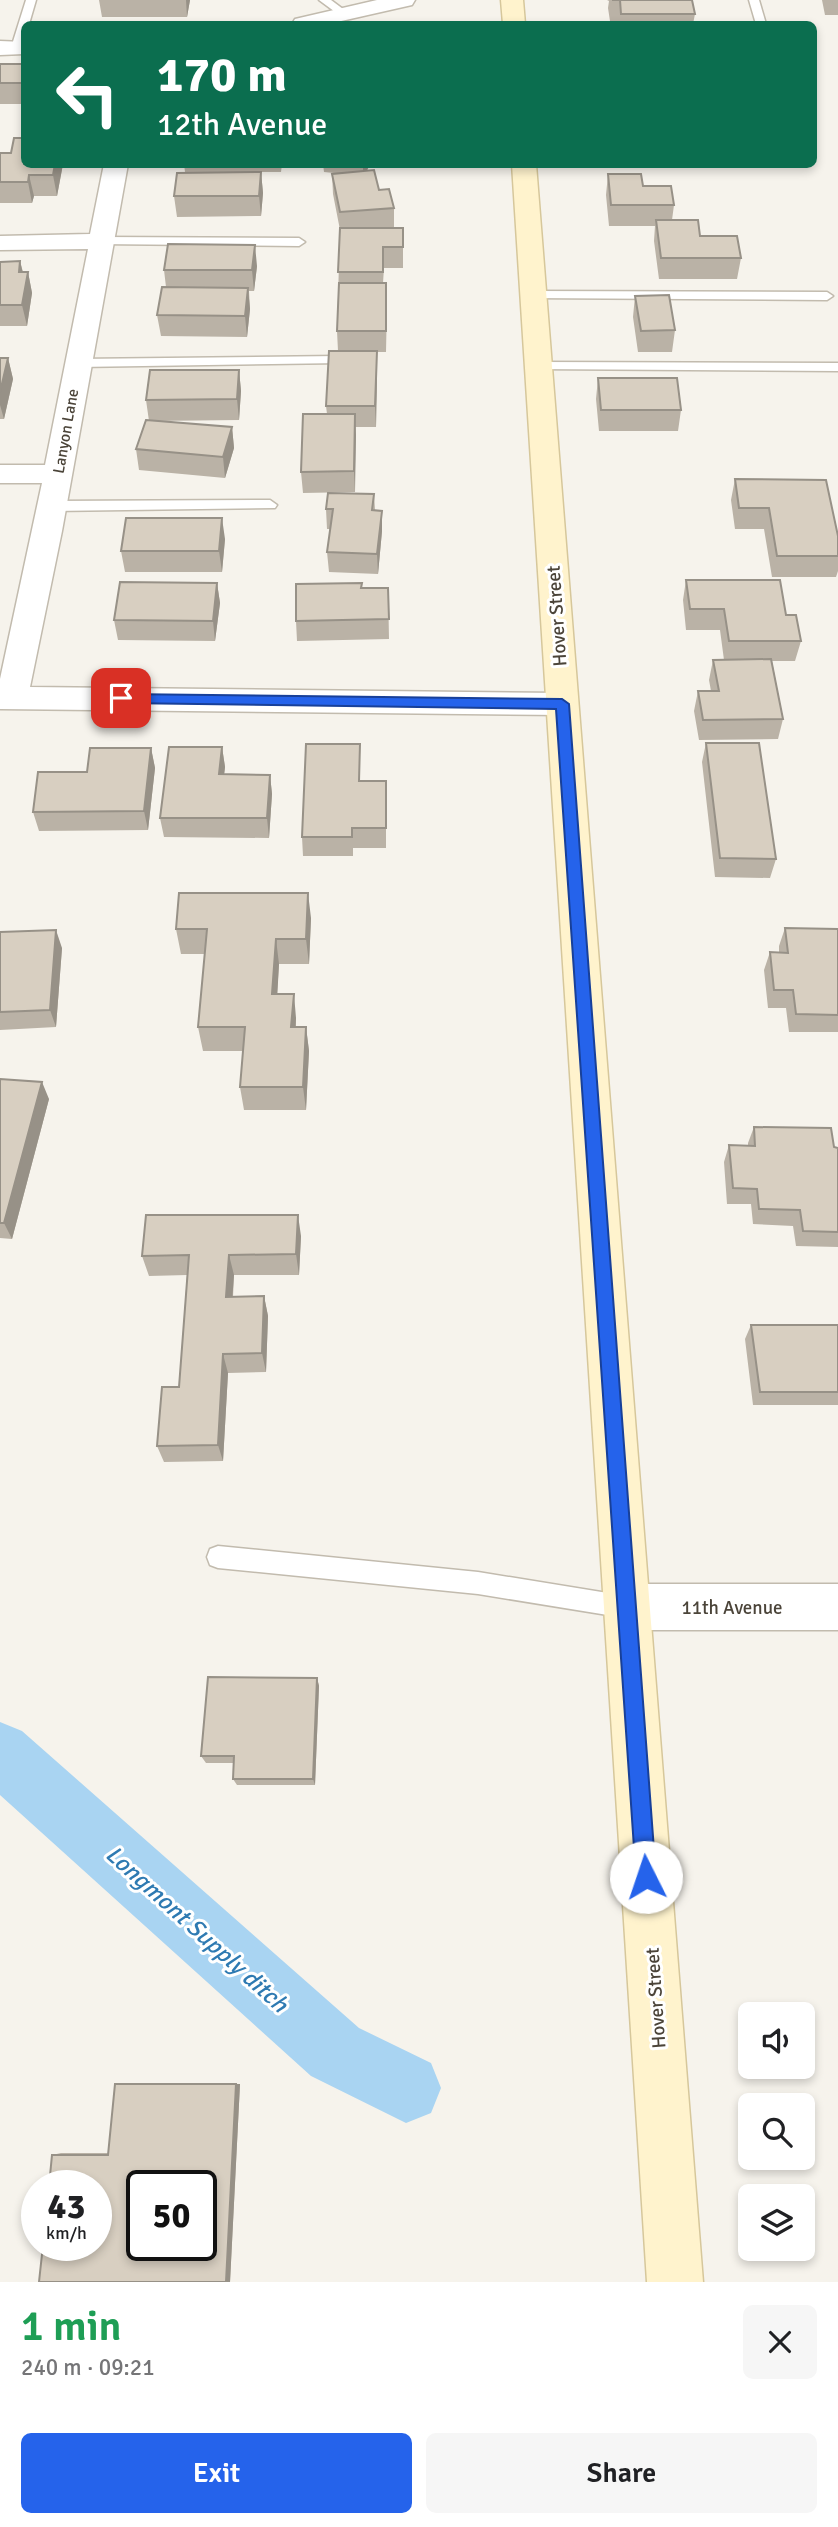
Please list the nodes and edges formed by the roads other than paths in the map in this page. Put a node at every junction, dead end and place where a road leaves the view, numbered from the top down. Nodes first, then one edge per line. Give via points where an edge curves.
1 (30, 0) edge
2 (324, 0) edge
3 (404, 0) edge
4 (512, 0) edge
5 (754, 0) edge
6 (346, 15) junction
7 (23, 21) edge
8 (317, 21) edge
9 (513, 21) edge
10 (760, 21) edge
11 (21, 27) edge
12 (14, 48) edge
13 (115, 168) edge
14 (524, 168) edge
15 (100, 242) junction
16 (299, 242) dead end
17 (0, 243) edge
18 (533, 295) junction
19 (827, 296) dead end
20 (338, 360) edge
21 (78, 363) junction
22 (538, 366) junction
23 (838, 367) edge
24 (0, 474) edge
25 (58, 474) junction
26 (270, 505) dead end
27 (51, 506) junction
28 (6, 698) edge
29 (562, 704) junction
30 (218, 1556) dead end
31 (626, 1606) junction
32 (838, 1607) edge
33 (675, 2282) edge

1 - 7 lane
2 - 6 lane
3 - 6 street
4 - 9 main road
5 - 10 lane
6 - 8 street
11 - 12 lane
13 - 15 street, Lanyon Lane
14 - 18 main road, Hover Street
15 - 16 lane
15 - 17 street
15 - 21 street, Lanyon Lane
18 - 19 lane
18 - 22 main road, Hover Street
20 - 21 lane
21 - 25 street, Lanyon Lane
22 - 23 lane
22 - 29 main road, Hover Street
24 - 25 street
25 - 27 street, Lanyon Lane
26 - 27 lane
27 - 28 street, Lanyon Lane
28 - 29 street
29 - 31 main road, Hover Street
30 - 31 lane via 478,1583
31 - 32 street, 11th Avenue
31 - 33 main road, Hover Street

